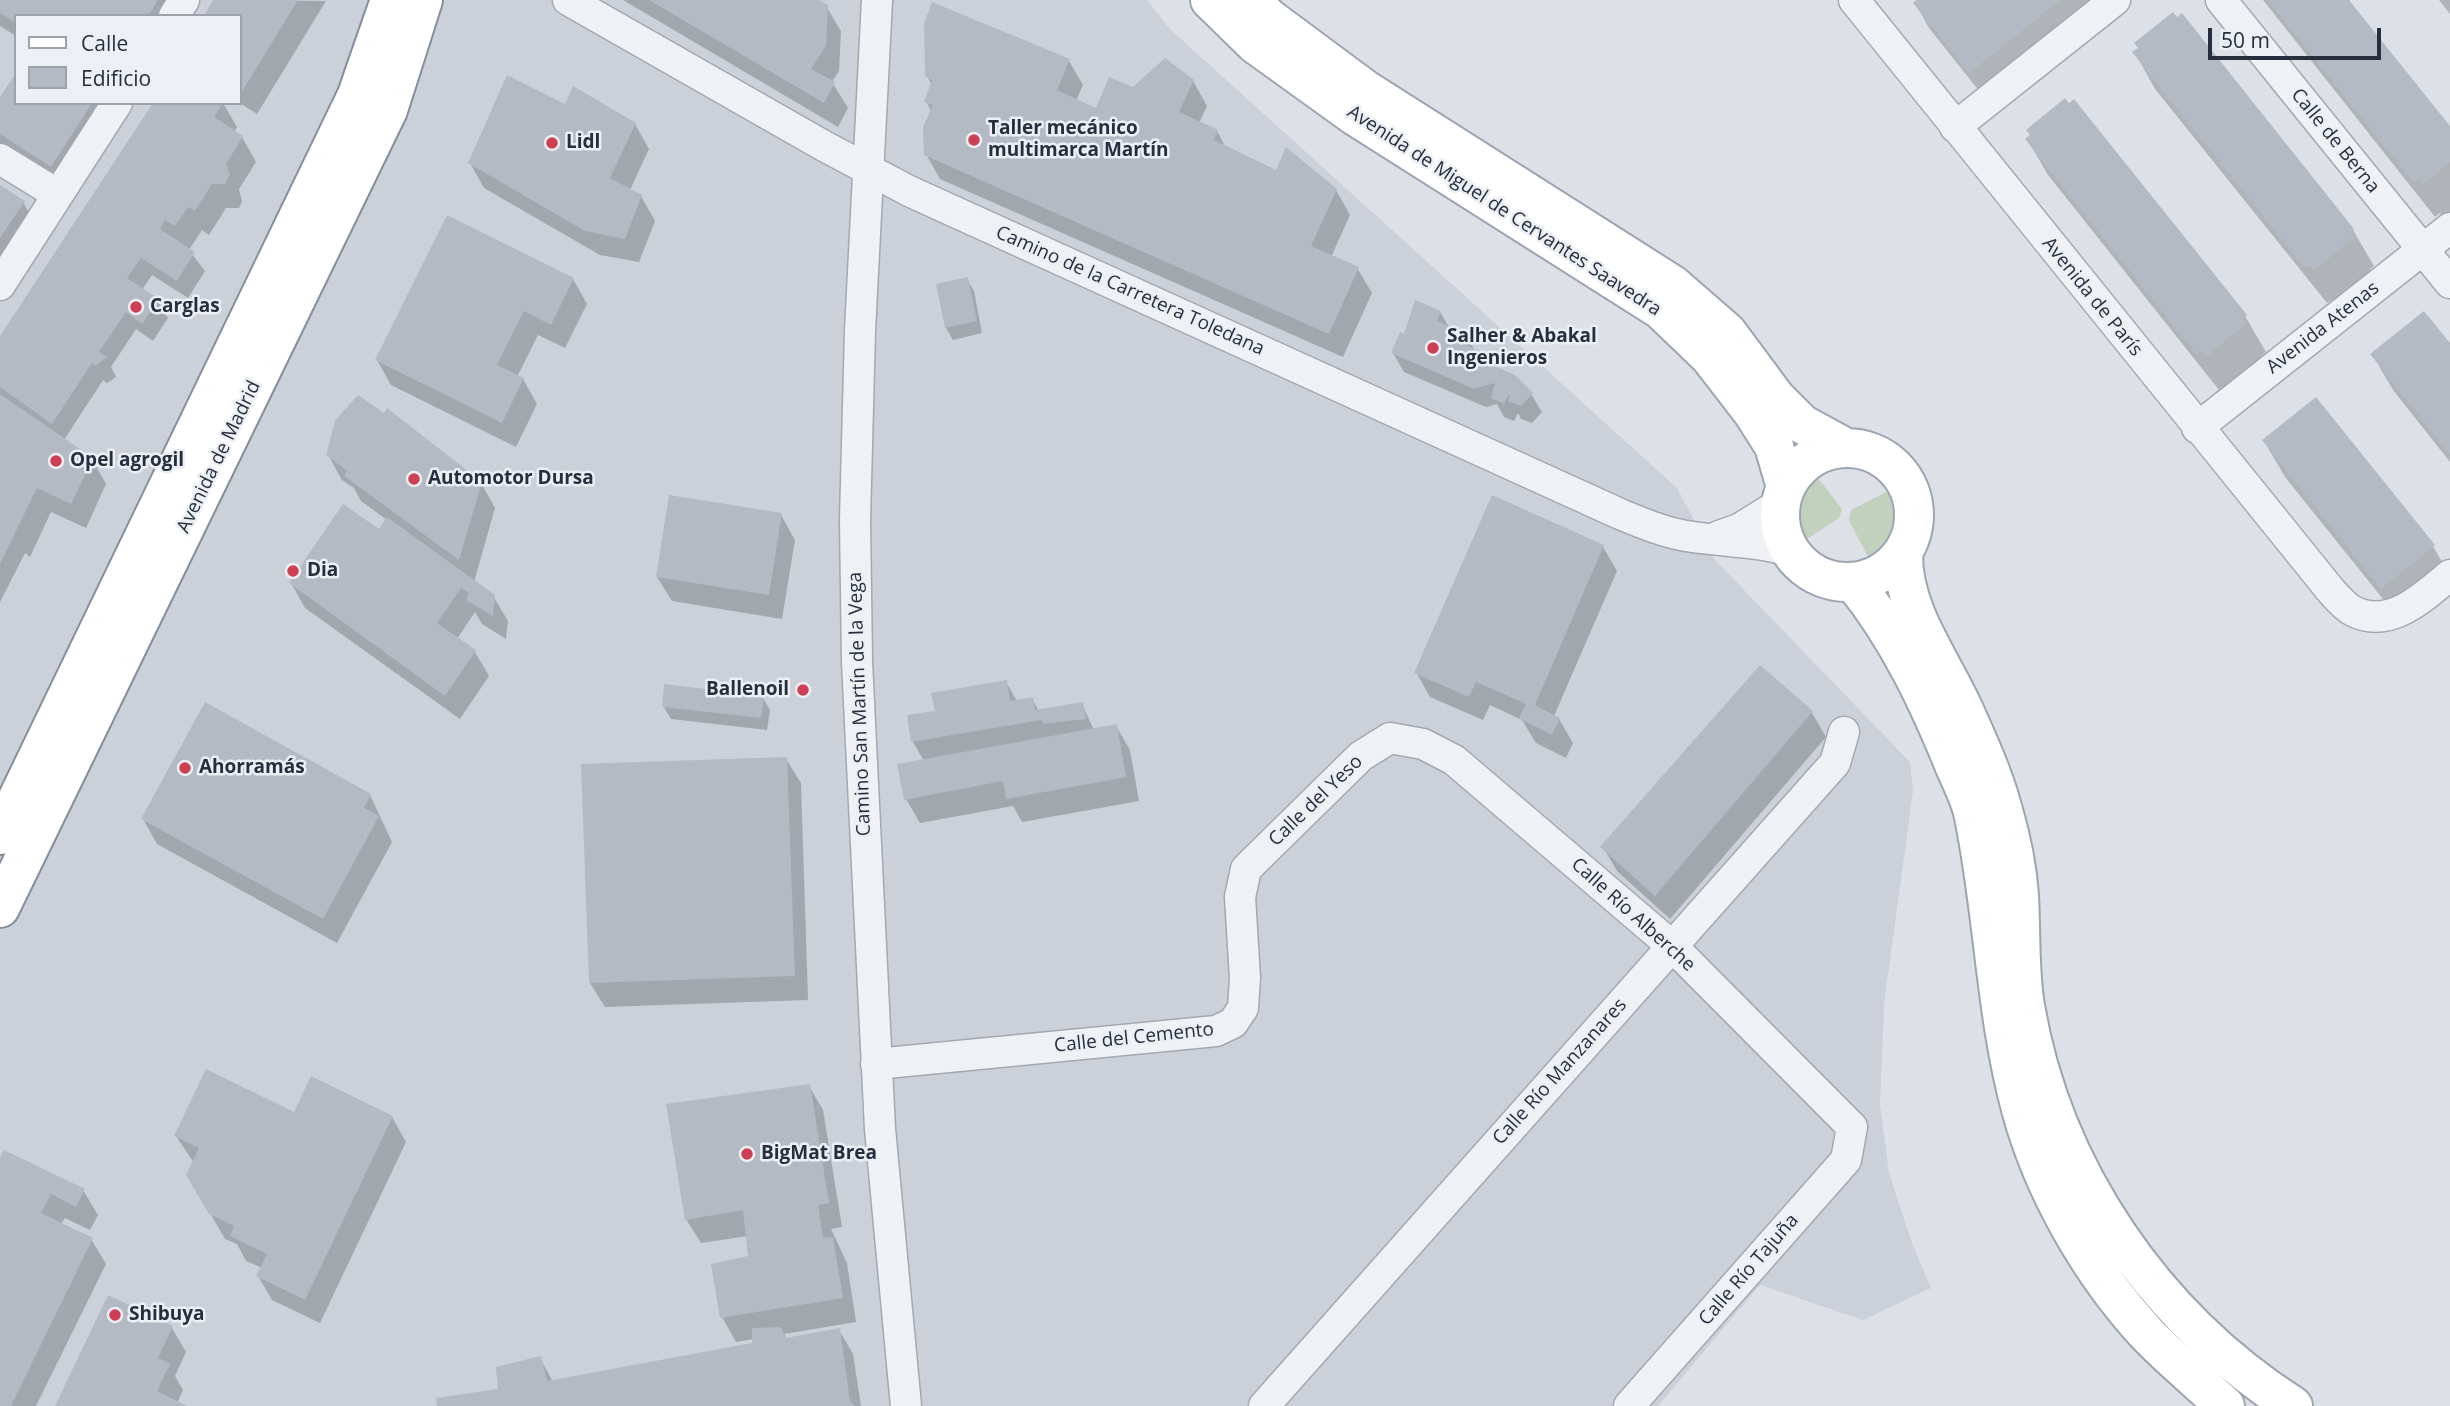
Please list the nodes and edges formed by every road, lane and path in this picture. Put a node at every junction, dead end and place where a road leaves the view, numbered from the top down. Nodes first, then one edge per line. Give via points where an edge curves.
1 (390, 0) edge
2 (423, 0) edge
3 (568, 0) edge
4 (877, 0) edge
5 (1210, 0) edge
6 (1250, 0) edge
7 (1854, 0) edge
8 (2115, 0) edge
9 (2221, 0) edge
10 (116, 105) edge
11 (1955, 127) junction
12 (0, 159) edge
13 (868, 170) junction
14 (57, 194) junction
15 (2450, 228) edge
16 (2423, 250) junction
17 (2450, 283) edge
18 (0, 285) edge
19 (2197, 428) junction
20 (1846, 448) junction
21 (1783, 495) junction
22 (1712, 539) junction
23 (1789, 551) junction
24 (1903, 553) junction
25 (2450, 575) edge
26 (1854, 583) junction
27 (1844, 732) dead end
28 (1390, 738) joint
29 (0, 835) edge
30 (1246, 869) joint
31 (0, 908) edge
32 (1672, 946) junction
33 (876, 1064) junction
34 (1852, 1127) joint
35 (906, 1406) edge
36 (1264, 1406) edge
37 (1629, 1406) edge
38 (2225, 1406) edge
39 (2293, 1406) edge

1 - 29 main road, Avenida de Madrid via 357,95
2 - 31 main road, Avenida de Madrid via 388,110
3 - 13 street, Camino de la Carretera Toledana
4 - 13 street, Camino San Martín de la Vega
5 - 21 main road, Avenida de Miguel de Cervantes Saavedra via 1255,44 1354,116 1661,310 1709,356 1753,413 1774,446
6 - 20 main road, Avenida de Miguel de Cervantes Saavedra via 1366,90 1673,285 1727,332 1776,398 1802,424
7 - 11 street, Avenida de París
8 - 11 street
9 - 16 street, Calle de Berna
10 - 14 street
11 - 19 street, Avenida de París
12 - 14 street
13 - 22 street, Camino de la Carretera Toledana via 1620,514 1662,530
13 - 33 street, Camino San Martín de la Vega via 855,520
14 - 18 street
15 - 16 street, Avenida Atenas
16 - 17 street, Calle de Berna
16 - 19 street, Avenida Atenas
19 - 25 street, Avenida de París via 2332,592 2353,611 2392,616
20 - 21 main road via 1821,453 1801,466
20 - 24 main road via 1867,451 1901,474 1914,504 1914,521
21 - 22 street via 1740,529
21 - 23 main road via 1780,525
22 - 23 street, Camino de la Carretera Toledana
23 - 26 main road via 1808,571 1830,581
24 - 26 main road via 1879,575
24 - 39 main road via 1908,598 1964,709 2002,806 2019,891 2025,1004 2048,1100 2070,1155 2131,1256 2171,1302 2228,1361
26 - 38 main road via 1882,617 1936,720 1974,813 1992,924 1999,1008 2022,1111 2042,1167 2069,1224 2105,1280 2147,1334
27 - 32 street, Calle Río Manzanares via 1835,763
28 - 30 street, Calle del Yeso via 1361,756
28 - 32 street, Calle Río Alberche via 1423,744 1454,760
30 - 33 street, Calle del Cemento via 1240,897 1243,1008 1233,1023 1216,1031
32 - 34 street, Calle Río Alberche
32 - 36 street, Calle Río Manzanares
33 - 35 street, Camino San Martín de la Vega
34 - 37 street, Calle Río Tajuña via 1846,1160

